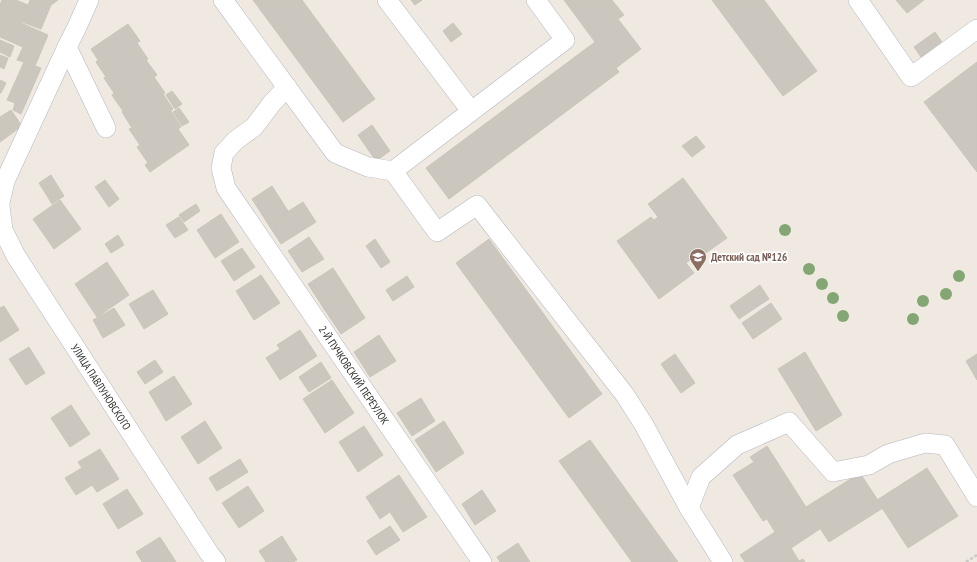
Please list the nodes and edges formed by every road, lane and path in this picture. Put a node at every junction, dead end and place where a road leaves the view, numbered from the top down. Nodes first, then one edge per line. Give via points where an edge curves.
1 (89, 0) edge
2 (223, 0) edge
3 (387, 0) edge
4 (536, 0) edge
5 (858, 0) edge
6 (977, 29) edge
7 (67, 47) junction
8 (286, 87) junction
9 (471, 111) junction
10 (106, 128) dead end
11 (393, 171) junction
12 (0, 204) edge
13 (977, 498) edge
14 (689, 508) junction
15 (977, 555) edge
16 (216, 562) edge
17 (482, 562) edge
18 (723, 562) edge
19 (966, 562) edge

1 - 7 street, УЛИЦА ПАВЛУНОВСКОГО
2 - 8 street
3 - 9 street
4 - 9 street via 565,40
5 - 6 street via 911,78
7 - 10 street
7 - 12 street, УЛИЦА ПАВЛУНОВСКОГО via 5,181
8 - 11 street via 335,154 368,167
8 - 17 street, 2-Й ПУЧКОВСКИЙ ПЕРЕУЛОК via 254,127 224,153 221,168 226,188
9 - 11 street
11 - 14 street via 437,232 477,206 625,395
12 - 16 street, УЛИЦА ПАВЛУНОВСКОГО via 3,230 16,256
13 - 14 street via 945,445 925,443 888,454 869,464 834,472 789,422 737,445 701,477
14 - 18 street
15 - 19 path

